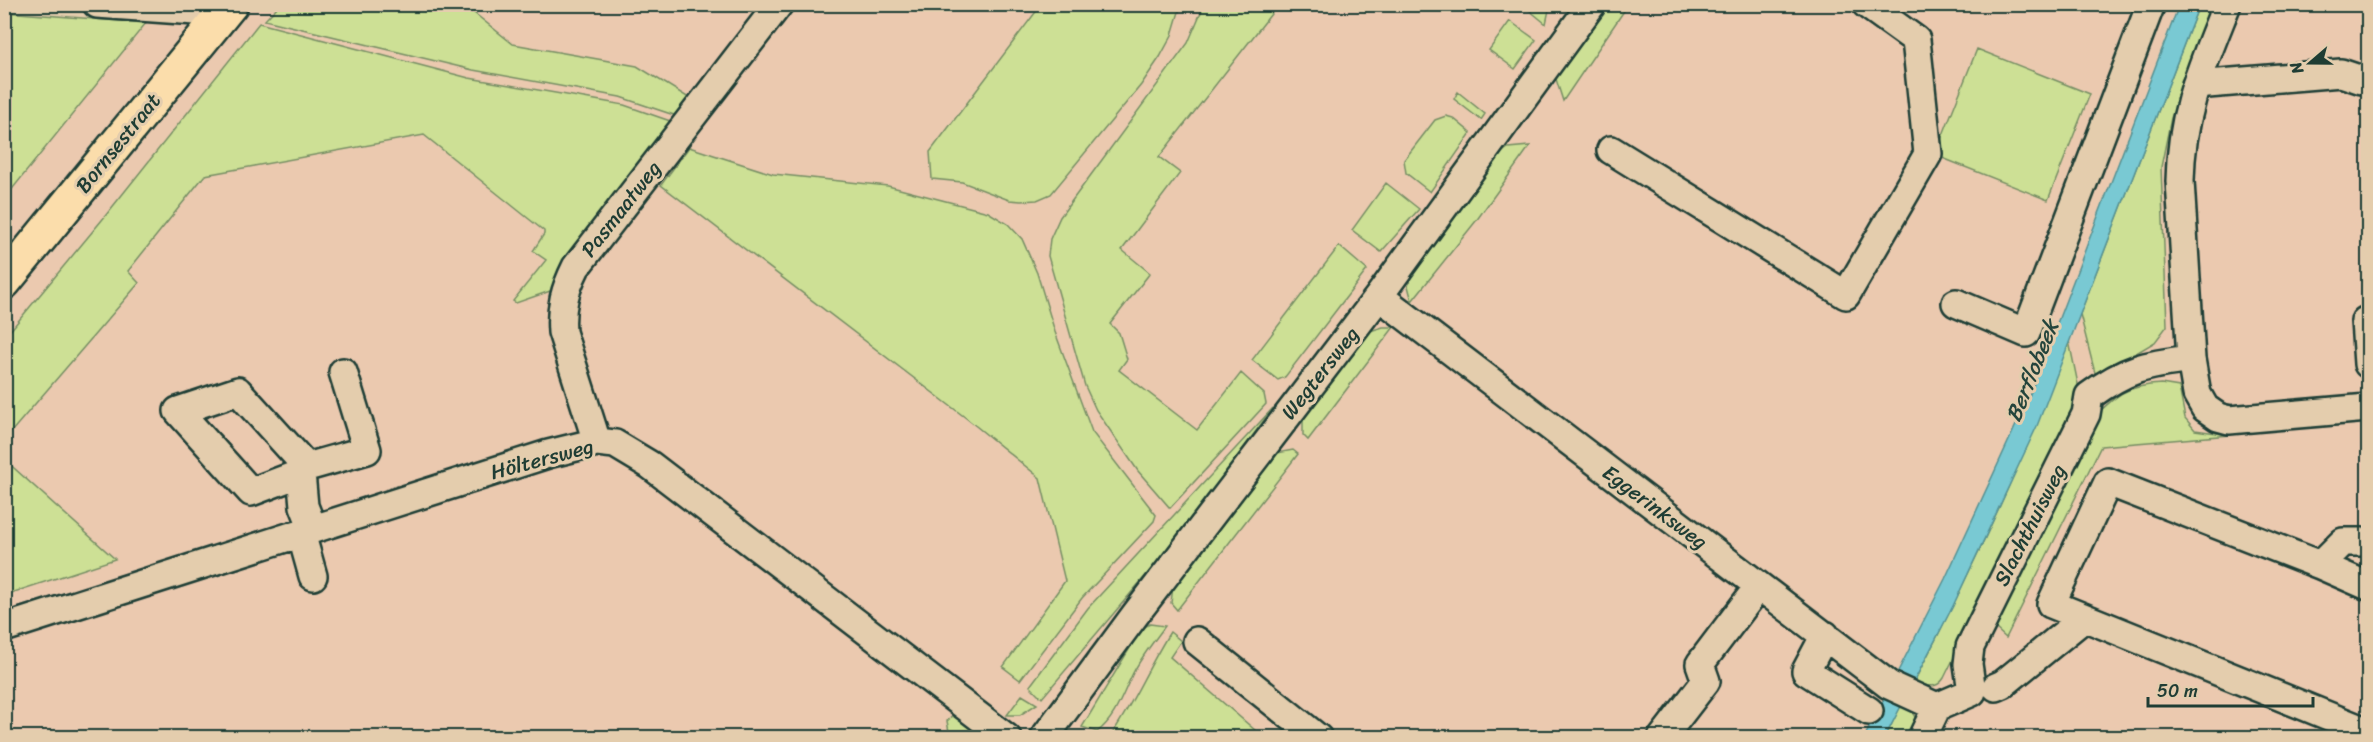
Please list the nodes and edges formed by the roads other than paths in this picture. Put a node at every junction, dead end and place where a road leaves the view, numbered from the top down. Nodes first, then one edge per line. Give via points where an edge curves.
1 (97, 4) edge
2 (779, 4) edge
3 (1592, 4) edge
4 (1866, 4) edge
5 (2151, 4) edge
6 (2227, 4) edge
7 (209, 8) edge
8 (2368, 79) edge
9 (2196, 85) junction
10 (1611, 150) dead end
11 (4, 282) edge
12 (1379, 296) junction
13 (1956, 303) dead end
14 (2368, 320) edge
15 (2191, 359) junction
16 (2368, 364) edge
17 (343, 372) dead end
18 (2368, 408) edge
19 (597, 442) junction
20 (307, 531) junction
21 (2368, 542) edge
22 (2320, 565) junction
23 (313, 576) dead end
24 (1759, 586) junction
25 (2368, 586) edge
26 (2084, 618) junction
27 (4, 628) edge
28 (1825, 635) junction
29 (1197, 640) dead end
30 (1996, 687) dead end
31 (1937, 707) junction
32 (1869, 711) dead end
33 (2368, 732) edge
34 (1006, 738) edge
35 (1044, 738) edge
36 (1318, 738) edge
37 (1662, 738) edge
38 (1922, 738) edge

1 - 7 street
2 - 19 street, Pasmaatweg via 576,267 566,287 562,332
3 - 12 street, Wegtersweg
4 - 10 street via 1916,40 1928,153 1846,295
5 - 13 street via 2026,333
6 - 9 street
7 - 11 main road, Bornsestraat
8 - 9 street via 2341,73
9 - 15 street via 2181,152
12 - 24 street, Eggerinksweg
12 - 35 street, Wegtersweg
14 - 16 street
15 - 18 street via 2197,394 2205,408 2218,417 2229,420
15 - 31 street, Slachthuisweg via 2136,368 2089,396 2086,414 1970,646 1972,692
17 - 20 street via 368,450 304,470
19 - 20 street, Höltersweg
19 - 34 street, Höltersweg via 615,444 650,465
20 - 23 street
20 - 27 street, Höltersweg
21 - 22 street via 2343,542
22 - 25 street
22 - 26 street via 2108,482 2051,604
24 - 28 street, Eggerinksweg
24 - 37 street via 1700,664 1706,681
26 - 30 street
26 - 33 street
28 - 31 street, Eggerinksweg via 1901,691
28 - 32 street via 1806,671
29 - 36 street
31 - 38 street

